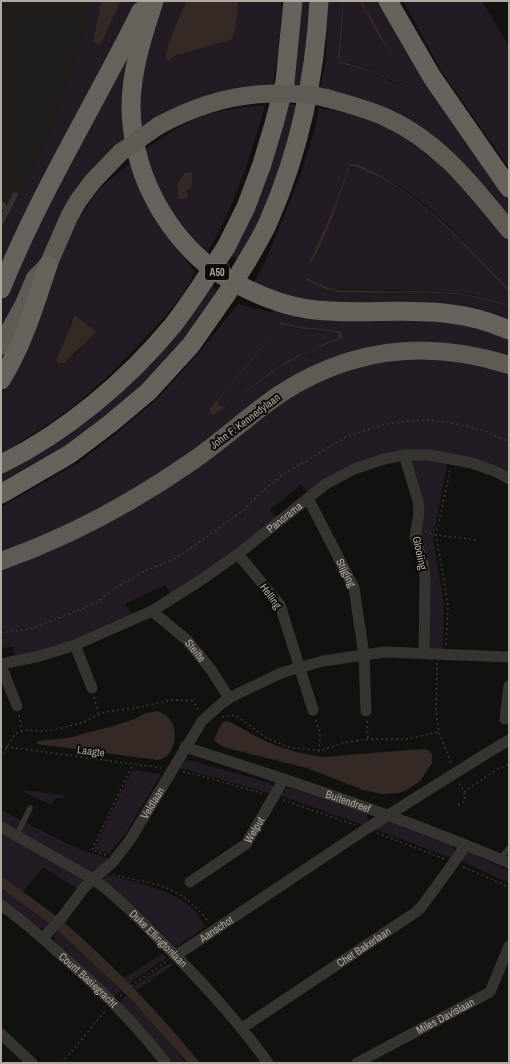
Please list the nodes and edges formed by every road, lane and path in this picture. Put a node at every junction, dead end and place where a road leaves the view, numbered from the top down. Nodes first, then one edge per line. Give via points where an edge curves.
1 (146, 1) edge
2 (154, 1) edge
3 (293, 1) edge
4 (319, 1) edge
5 (388, 1) edge
6 (509, 188) edge
7 (15, 195) dead end
8 (1, 203) edge
9 (8, 211) junction
10 (1, 222) edge
11 (509, 230) edge
12 (48, 265) junction
13 (1, 289) edge
14 (509, 330) edge
15 (1, 346) edge
16 (509, 365) edge
17 (1, 380) edge
18 (509, 442) edge
19 (404, 455) junction
20 (452, 458) junction
21 (1, 464) edge
22 (509, 479) edge
23 (1, 494) edge
24 (308, 498) junction
25 (416, 528) junction
26 (436, 535) junction
27 (478, 540) dead end
28 (238, 554) junction
29 (1, 561) edge
30 (152, 611) junction
31 (1, 633) edge
32 (75, 645) junction
33 (424, 653) junction
34 (442, 654) junction
35 (364, 655) junction
36 (509, 657) edge
37 (1, 665) edge
38 (299, 668) junction
39 (509, 686) edge
40 (92, 688) dead end
41 (229, 698) junction
42 (17, 706) dead end
43 (97, 708) dead end
44 (313, 710) joint
45 (366, 711) dead end
46 (100, 715) junction
47 (204, 719) junction
48 (505, 719) dead end
49 (20, 720) dead end
50 (368, 730) dead end
51 (22, 731) junction
52 (439, 732) junction
53 (368, 739) junction
54 (509, 740) edge
55 (1, 746) edge
56 (7, 747) junction
57 (185, 747) junction
58 (319, 751) junction
59 (1, 759) edge
60 (133, 764) junction
61 (509, 764) edge
62 (173, 770) junction
63 (456, 778) junction
64 (284, 779) junction
65 (464, 792) junction
66 (458, 805) dead end
67 (30, 808) dead end
68 (388, 815) junction
69 (1, 827) edge
70 (366, 829) junction
71 (17, 835) junction
72 (466, 845) junction
73 (509, 848) edge
74 (116, 857) junction
75 (504, 861) edge
76 (454, 863) junction
77 (98, 876) junction
78 (190, 882) dead end
79 (509, 886) edge
80 (1, 905) edge
81 (214, 930) junction
82 (43, 938) junction
83 (509, 946) edge
84 (177, 955) junction
85 (117, 999) junction
86 (242, 1028) junction
87 (4, 1042) edge
88 (32, 1063) edge
89 (62, 1063) edge
90 (166, 1063) edge
91 (268, 1063) edge
92 (357, 1063) edge

1 - 13 highway via 48,186
2 - 14 highway, A50 via 137,58 132,89 132,128 144,176 158,207 178,235 207,265 222,276 258,294 307,309 450,313
3 - 21 highway, A50, bridge via 285,82 272,130 246,207 226,247 173,324 154,347 115,385 62,427
4 - 23 highway, A50, bridge via 314,61 302,124 288,172 270,219 226,295 191,345 148,392 70,454
5 - 6 highway via 432,77
7 - 9 lane
8 - 9 lane
9 - 10 lane
11 - 12 highway, bridge via 447,158 430,143 388,118 314,95 263,94 220,100 176,116 143,135 121,152 78,201
12 - 15 highway via 35,278
12 - 17 highway via 34,309 11,364
16 - 29 highway, John F. Kennedylaan via 470,355 429,350 387,352 347,362 314,375 280,394 192,462 127,503 79,529
18 - 31 path via 483,430 427,420 381,425 346,437 284,474 245,509 178,557 115,588 96,604 34,628
19 - 20 street, Panorama
19 - 24 street, Panorama via 354,469 326,484
19 - 25 street, Glooiing via 418,501
20 - 22 street, Panorama via 497,472
20 - 26 path, Glooiing
24 - 28 street, Panorama
24 - 35 street, Stijging via 354,588
25 - 26 path
25 - 33 street, Glooiing via 415,537 425,578
26 - 27 path
26 - 34 path, Glooiing via 448,605
28 - 30 street, Panorama
28 - 38 street, Helling via 280,605
30 - 32 street, Panorama
30 - 41 street, Steilte via 187,640 212,671
32 - 37 street, Panorama
32 - 40 street
33 - 34 street
33 - 35 street via 384,652
34 - 36 street
34 - 52 path via 436,712
35 - 38 street via 323,661
35 - 45 street
37 - 42 street, Panorama
38 - 41 street via 281,673
38 - 44 street
39 - 48 street
41 - 47 street
43 - 46 path
44 - 58 path via 320,733
46 - 47 path via 181,699 193,701
46 - 51 path via 60,729
47 - 57 street
47 - 58 path via 238,717 264,737 288,747
49 - 51 path
50 - 53 path
51 - 56 path via 15,734
52 - 53 path via 406,739
52 - 63 path
53 - 58 path via 343,743
54 - 63 street
55 - 56 path, Laagte
56 - 59 path
56 - 60 path, Laagte
57 - 62 street, Veldlaan
57 - 64 street, Buitendreef
60 - 62 path, Laagte
60 - 74 path via 92,850
61 - 65 path
62 - 74 street, Veldlaan via 130,840
63 - 65 path
63 - 68 street
64 - 68 street, Buitendreef
64 - 78 street, Welput via 246,844
65 - 66 path via 465,801
67 - 71 lane
68 - 70 street, Aanschot
68 - 72 street, Buitendreef
69 - 71 street
70 - 76 path, Buitendreef
70 - 81 street, Aanschot
71 - 77 street
72 - 75 street, Buitendreef
72 - 76 street, Chet Bakerlaan
73 - 75 lane
74 - 77 street, Veldlaan
76 - 79 path, Buitendreef
76 - 86 street, Chet Bakerlaan via 416,912
77 - 81 path via 152,884 178,893 192,904
77 - 82 street via 84,888
77 - 84 street, Duke Ellingtonlaan via 121,902
80 - 82 street, Count Basiegracht
81 - 84 street, Aanschot
82 - 85 street, Count Basiegracht
83 - 92 street, Miles Davislaan via 490,992
84 - 85 path via 135,983
84 - 86 street, Duke Ellingtonlaan
85 - 89 path
85 - 90 street, Count Basiegracht
86 - 91 street, Duke Ellingtonlaan
87 - 88 street

